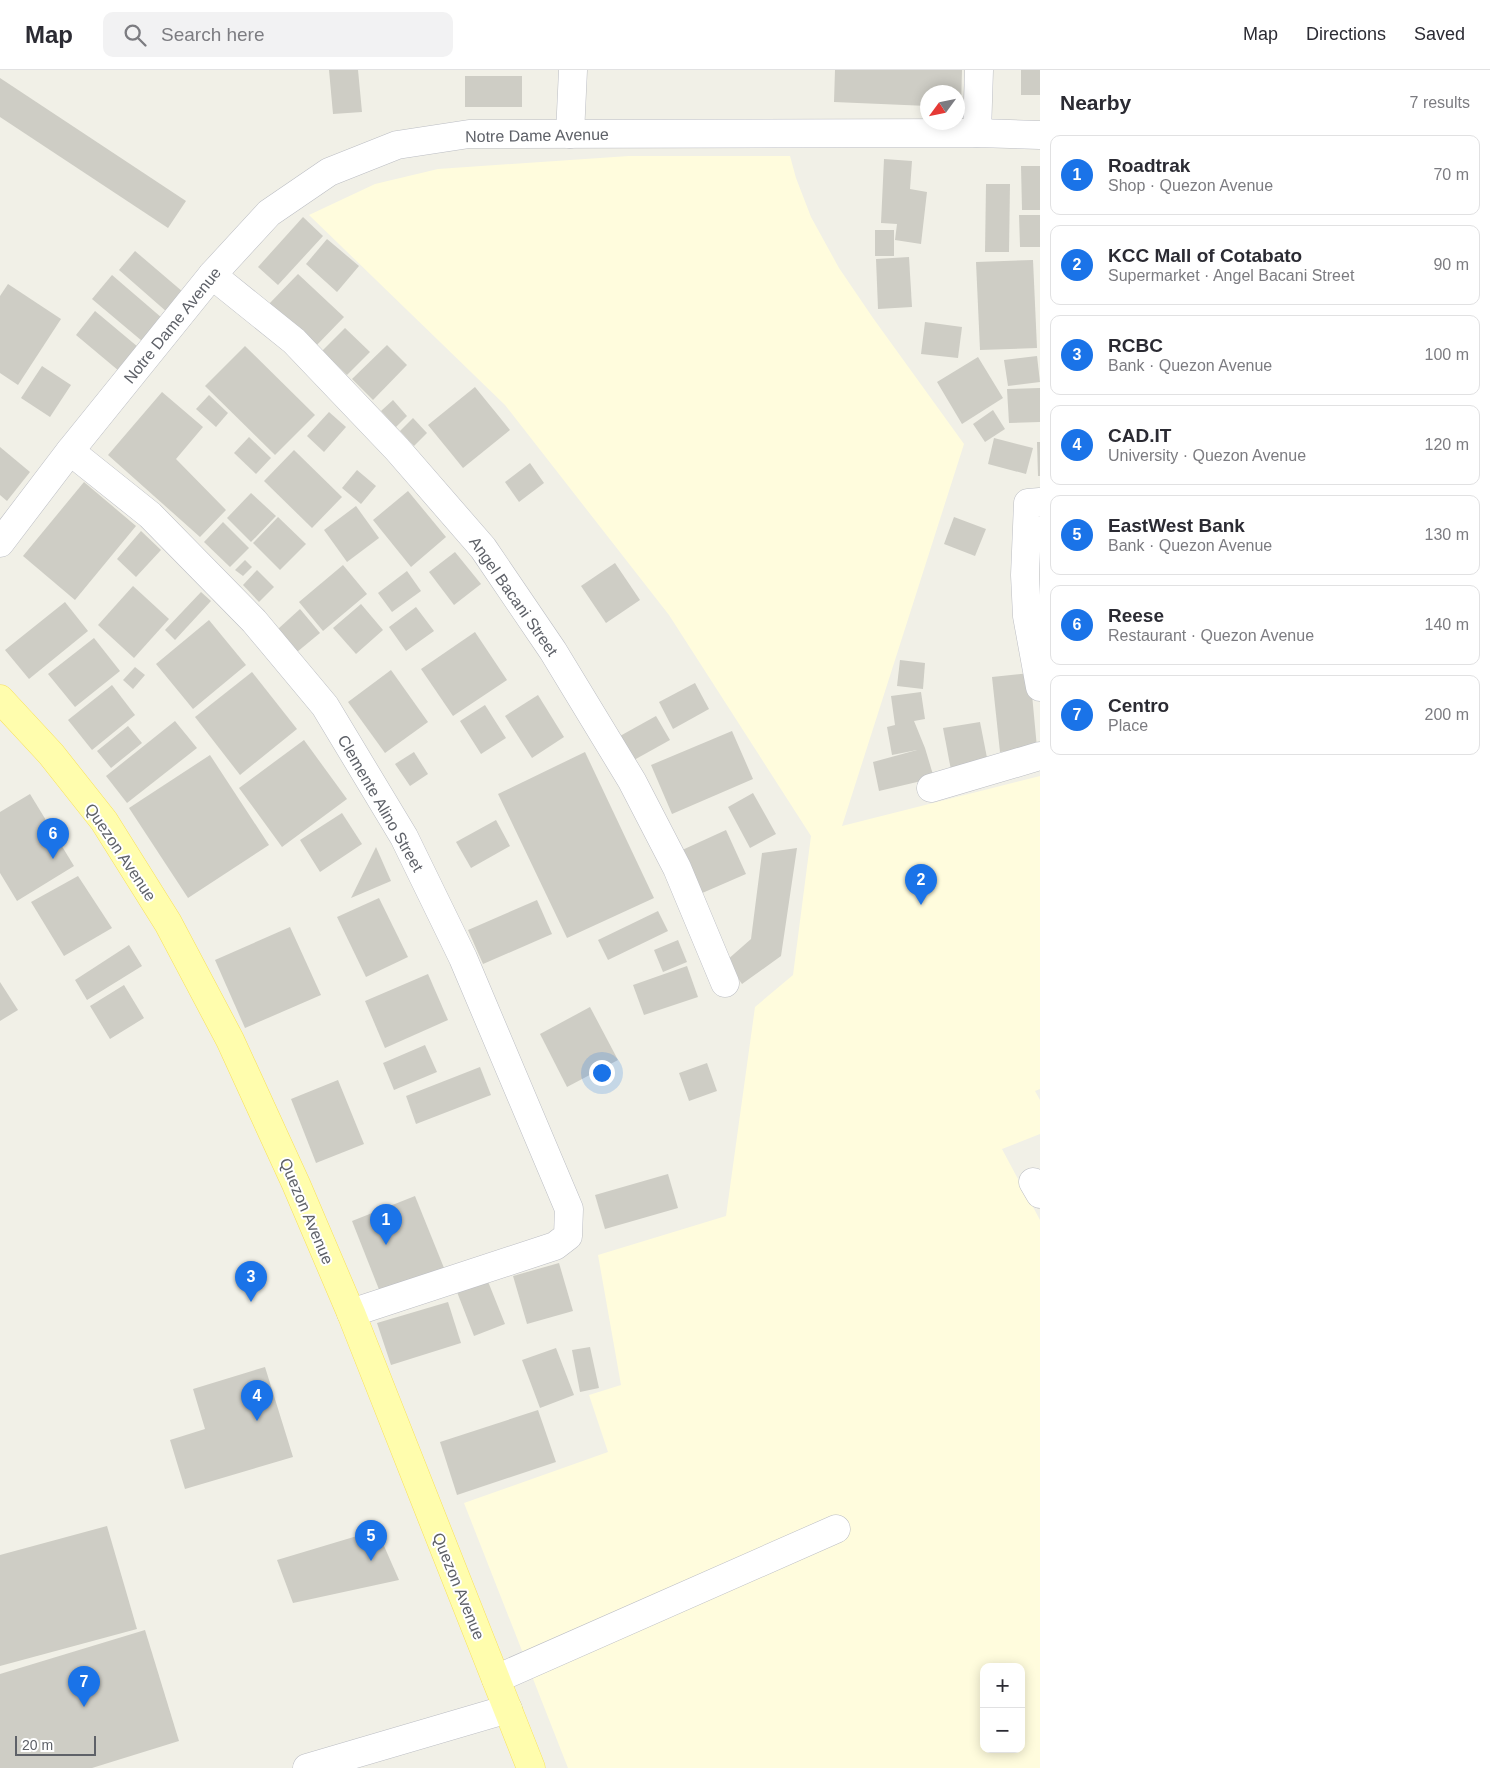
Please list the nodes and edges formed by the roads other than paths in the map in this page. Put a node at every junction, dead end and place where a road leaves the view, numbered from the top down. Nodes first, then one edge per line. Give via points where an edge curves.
1 (573, 70) edge
2 (979, 70) edge
3 (976, 133) junction
4 (570, 134) junction
5 (1040, 135) edge
6 (212, 275) junction
7 (70, 452) junction
8 (1040, 502) edge
9 (0, 543) edge
10 (1040, 687) edge
11 (0, 700) edge
12 (1040, 756) edge
13 (932, 788) dead end
14 (725, 983) dead end
15 (351, 1313) junction
16 (836, 1529) dead end
17 (496, 1679) junction
18 (508, 1709) junction
19 (307, 1768) edge
20 (531, 1768) edge

1 - 4 street
2 - 3 street
3 - 4 street, Notre Dame Avenue via 759,143
3 - 5 street, Notre Dame Avenue
4 - 6 street, Notre Dame Avenue via 469,134 397,145 337,168 269,213
6 - 7 street, Notre Dame Avenue
6 - 14 street, Angel Bacani Street via 294,341 397,449 483,548 553,651 632,781 677,868
7 - 9 street, Notre Dame Avenue
7 - 15 street, Clemente Alino Street via 150,515 254,620 325,706 404,837 463,958 569,1209 568,1236 555,1246
8 - 10 street via 1028,503 1025,575 1027,616
11 - 15 main road, Quezon Avenue via 52,754 104,821 168,923 230,1040
12 - 13 street
15 - 17 main road, Quezon Avenue
16 - 17 street
17 - 18 main road, Quezon Avenue
18 - 19 street
18 - 20 main road, Quezon Avenue

